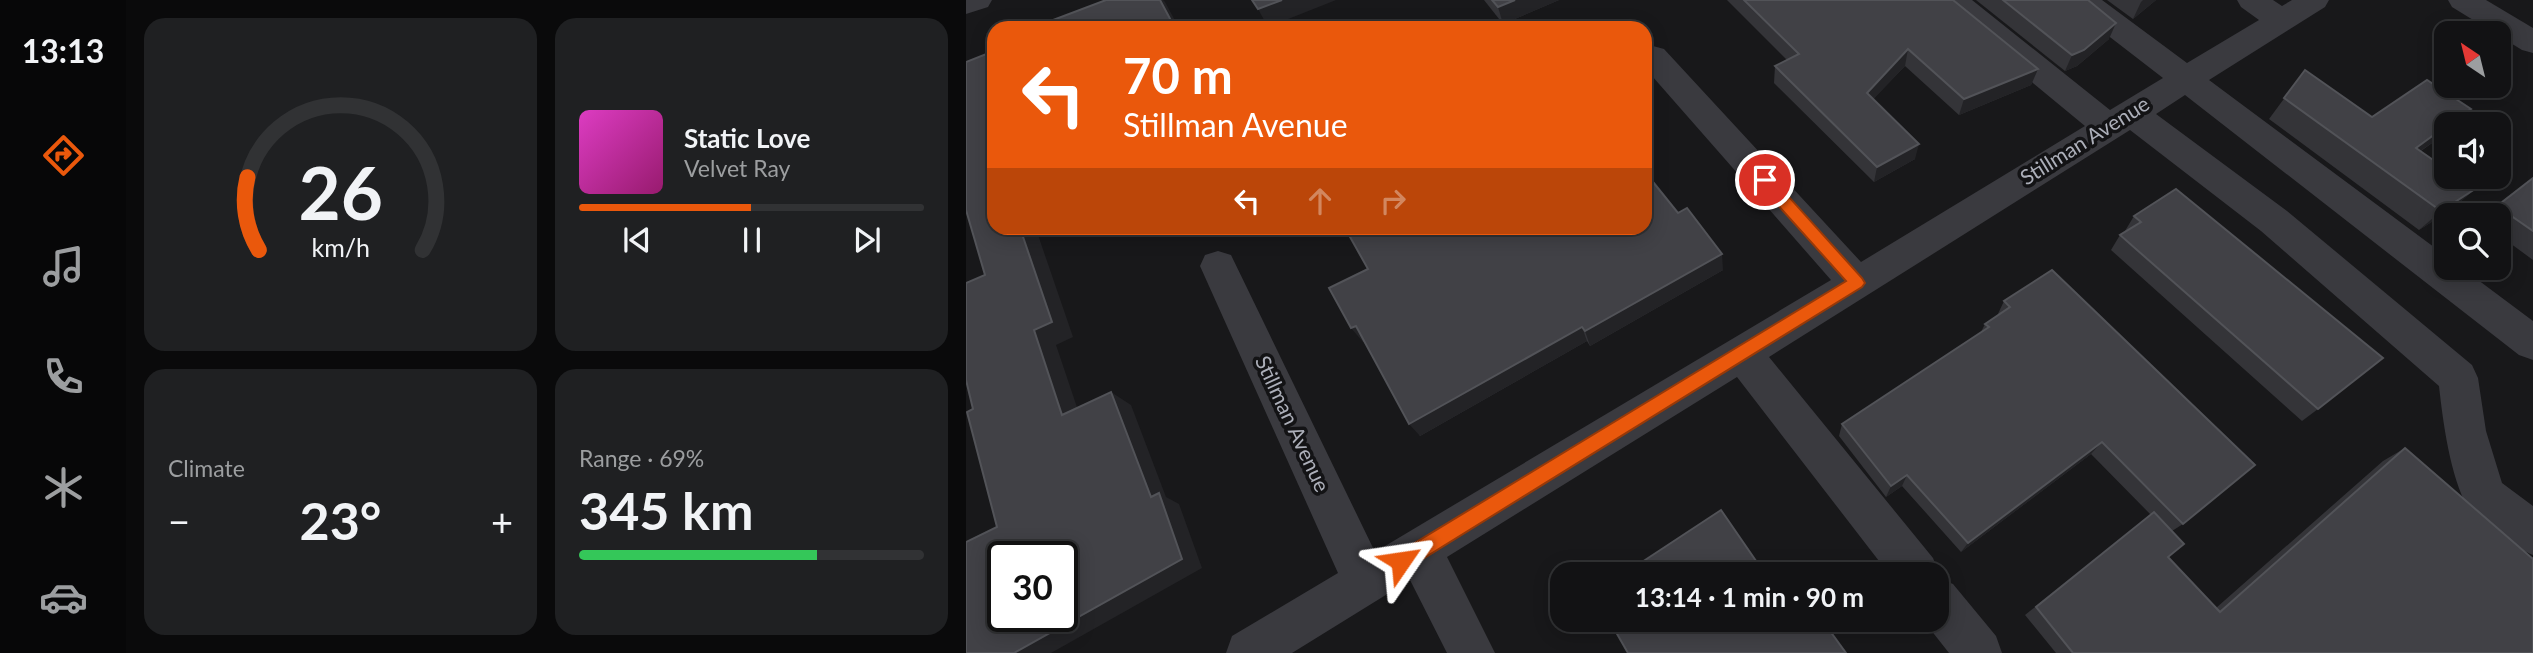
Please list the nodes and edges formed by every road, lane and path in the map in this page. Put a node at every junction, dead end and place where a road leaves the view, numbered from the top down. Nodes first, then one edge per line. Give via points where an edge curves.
1 (977, 0) edge
2 (1952, 0) edge
3 (2082, 0) edge
4 (2252, 0) edge
5 (2314, 0) edge
6 (2463, 0) edge
7 (966, 4) edge
8 (2281, 20) junction
9 (2533, 42) edge
10 (1653, 57) dead end
11 (2185, 79) junction
12 (2120, 120) junction
13 (1218, 266) dead end
14 (1857, 283) junction
15 (2533, 343) edge
16 (1742, 353) junction
17 (2533, 533) edge
18 (1419, 550) junction
19 (1907, 562) edge
20 (1366, 583) junction
21 (1949, 615) edge
22 (1249, 653) edge
23 (1472, 653) edge
24 (1979, 653) edge

1 - 7 street
2 - 12 street
3 - 11 street
4 - 8 street
5 - 8 street, Stillman Avenue
6 - 9 street
8 - 11 street, Stillman Avenue
10 - 14 street
11 - 12 street, Stillman Avenue
11 - 15 street
12 - 14 street, Stillman Avenue
12 - 17 street via 2274,221 2458,378 2465,431 2484,496
13 - 20 street, Stillman Avenue
14 - 16 street, Stillman Avenue
16 - 18 street, Stillman Avenue
16 - 19 street
18 - 20 street, Stillman Avenue
18 - 23 street
20 - 22 street, Stillman Avenue
21 - 24 street

